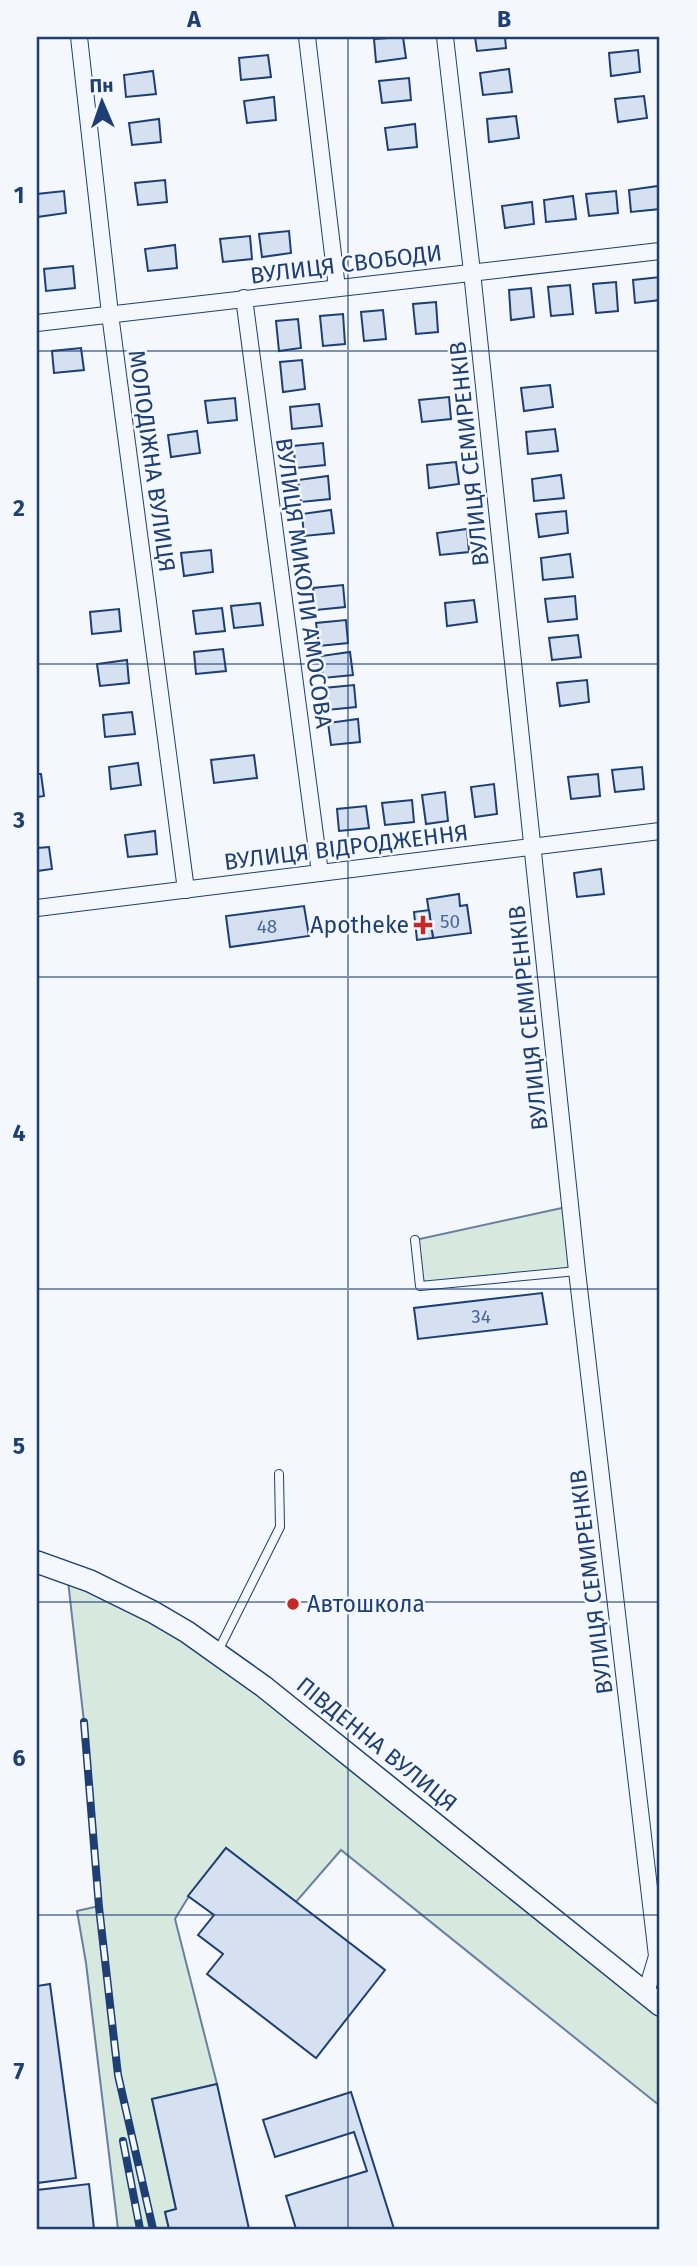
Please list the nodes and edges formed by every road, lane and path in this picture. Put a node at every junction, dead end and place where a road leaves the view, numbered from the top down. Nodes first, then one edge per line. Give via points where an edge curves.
1 (79, 37) edge
2 (307, 37) edge
3 (445, 37) edge
4 (660, 251) edge
5 (472, 272) junction
6 (337, 288) junction
7 (244, 298) junction
8 (110, 314) junction
9 (37, 323) edge
10 (660, 831) edge
11 (533, 846) junction
12 (320, 873) junction
13 (186, 890) junction
14 (37, 908) edge
15 (415, 1240) dead end
16 (577, 1271) junction
17 (279, 1474) dead end
18 (37, 1562) edge
19 (217, 1653) junction
20 (653, 1999) edge

1 - 8 street, МОЛОДІЖНА ВУЛИЦЯ
2 - 6 street
3 - 5 street, ВУЛИЦЯ СЕМИРЕНКІВ
4 - 5 street, ВУЛИЦЯ СВОБОДИ
5 - 6 street, ВУЛИЦЯ СВОБОДИ
5 - 11 street, ВУЛИЦЯ СЕМИРЕНКІВ
6 - 7 street, ВУЛИЦЯ СВОБОДИ
7 - 8 street, ВУЛИЦЯ СВОБОДИ
7 - 12 street, ВУЛИЦЯ МИКОЛИ АМОСОВА
8 - 9 street, ВУЛИЦЯ СВОБОДИ
8 - 13 street, МОЛОДІЖНА ВУЛИЦЯ
10 - 11 street, ВУЛИЦЯ ВІДРОДЖЕННЯ
11 - 12 street, ВУЛИЦЯ ВІДРОДЖЕННЯ
11 - 16 street, ВУЛИЦЯ СЕМИРЕНКІВ
12 - 13 street, ВУЛИЦЯ ВІДРОДЖЕННЯ
13 - 14 street, ВУЛИЦЯ ВІДРОДЖЕННЯ
15 - 16 lane via 420,1286
16 - 20 street, ВУЛИЦЯ СЕМИРЕНКІВ via 657,1956
17 - 19 lane via 280,1527
18 - 19 main road, ПІВДЕННА ВУЛИЦЯ via 90,1581 153,1612
19 - 20 main road, ПІВДЕННА ВУЛИЦЯ

